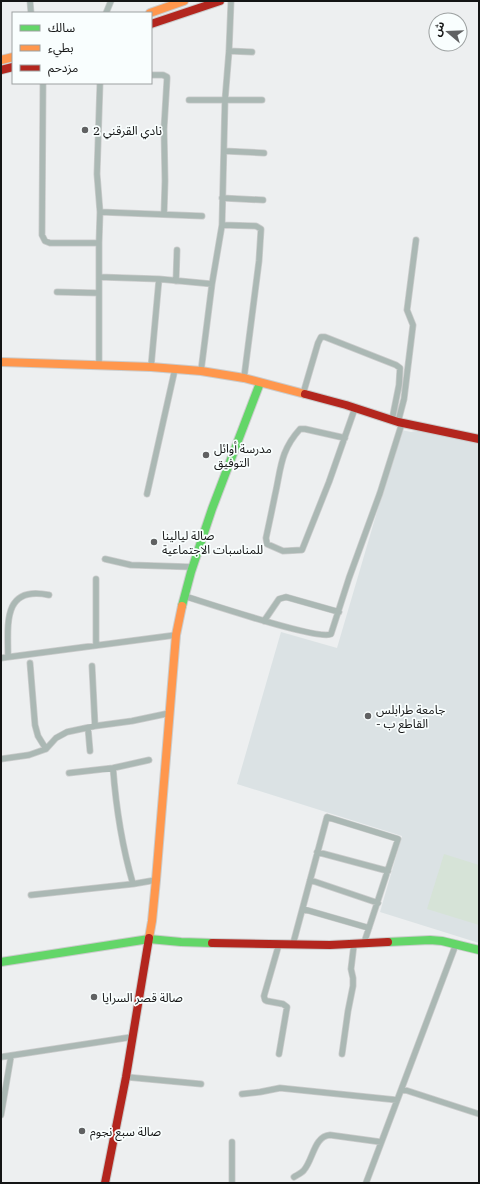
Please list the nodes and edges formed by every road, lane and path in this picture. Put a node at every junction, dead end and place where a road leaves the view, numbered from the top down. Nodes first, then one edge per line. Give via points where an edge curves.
1 (30, 1) edge
2 (111, 1) edge
3 (184, 1) edge
4 (220, 1) edge
5 (230, 1) edge
6 (31, 12) edge
7 (106, 12) edge
8 (152, 12) edge
9 (152, 24) edge
10 (229, 50) junction
11 (252, 52) dead end
12 (12, 57) edge
13 (1, 60) edge
14 (12, 67) edge
15 (1, 70) edge
16 (152, 75) edge
17 (43, 84) edge
18 (100, 84) edge
19 (189, 100) dead end
20 (225, 100) junction
21 (262, 100) dead end
22 (224, 151) junction
23 (264, 153) dead end
24 (222, 198) junction
25 (263, 200) dead end
26 (100, 212) junction
27 (164, 214) junction
28 (202, 216) dead end
29 (222, 225) junction
30 (416, 240) dead end
31 (98, 243) junction
32 (177, 250) dead end
33 (99, 276) junction
34 (159, 279) junction
35 (176, 281) junction
36 (212, 284) junction
37 (58, 292) dead end
38 (99, 293) junction
39 (1, 362) edge
40 (99, 365) junction
41 (151, 367) junction
42 (175, 369) junction
43 (201, 371) junction
44 (244, 378) junction
45 (260, 383) junction
46 (303, 394) junction
47 (355, 408) junction
48 (397, 422) junction
49 (345, 438) junction
50 (479, 439) edge
51 (147, 494) dead end
52 (105, 559) dead end
53 (193, 568) junction
54 (96, 579) dead end
55 (50, 596) dead end
56 (184, 596) junction
57 (339, 612) junction
58 (264, 621) junction
59 (176, 634) junction
60 (96, 645) junction
61 (8, 657) junction
62 (1, 658) edge
63 (30, 663) dead end
64 (92, 666) dead end
65 (170, 713) junction
66 (94, 726) junction
67 (88, 728) junction
68 (46, 749) junction
69 (90, 751) dead end
70 (1, 759) edge
71 (148, 760) dead end
72 (112, 768) junction
73 (69, 773) dead end
74 (317, 852) junction
75 (388, 871) junction
76 (156, 880) junction
77 (310, 880) junction
78 (133, 884) junction
79 (31, 895) dead end
80 (378, 903) junction
81 (302, 909) junction
82 (369, 928) junction
83 (149, 939) junction
84 (364, 943) junction
85 (279, 944) junction
86 (293, 944) junction
87 (354, 944) junction
88 (456, 944) junction
89 (479, 950) edge
90 (1, 962) edge
91 (132, 1037) junction
92 (279, 1054) dead end
93 (342, 1054) dead end
94 (11, 1056) junction
95 (1, 1057) edge
96 (126, 1078) junction
97 (201, 1084) dead end
98 (402, 1089) junction
99 (242, 1094) dead end
100 (397, 1100) junction
101 (479, 1114) edge
102 (1, 1115) edge
103 (232, 1142) dead end
104 (381, 1142) junction
105 (294, 1177) dead end
106 (105, 1183) edge
107 (232, 1183) edge
108 (366, 1183) edge

1 - 6 street
2 - 7 street
3 - 8 street
4 - 9 street
5 - 10 street
10 - 11 street
10 - 20 street
12 - 13 street
14 - 15 street
16 - 27 street via 167,77
17 - 31 street via 42,235 48,242
18 - 26 street via 97,174
19 - 20 street
20 - 21 street
20 - 22 street
22 - 23 street
22 - 24 street
24 - 25 street
24 - 29 street
26 - 27 street
26 - 31 street
27 - 28 street
29 - 36 street
29 - 44 street via 256,226 261,229
30 - 48 street via 407,310 413,325 404,399
31 - 33 street
32 - 35 street
33 - 34 street
33 - 38 street
34 - 35 street
34 - 41 street
35 - 36 street
36 - 43 street
37 - 38 street
38 - 40 street
39 - 40 street
40 - 41 street
41 - 42 street
42 - 43 street
42 - 51 street
43 - 44 street
44 - 45 street
45 - 46 street
45 - 53 street via 227,467
46 - 47 street
46 - 48 street via 318,343 321,337 325,337 400,368
47 - 48 street
47 - 49 street
48 - 50 street
48 - 57 street via 380,493
49 - 49 street via 305,429 294,436 279,468 267,544 283,551 302,550
52 - 53 street via 131,565
53 - 56 street
54 - 60 street
55 - 61 street via 29,594 15,602 8,623
56 - 58 street
56 - 59 street
57 - 58 street via 286,597 279,599
57 - 58 street via 332,632 327,636
59 - 60 street
59 - 65 street
60 - 61 street
61 - 62 street
63 - 68 street via 35,724 38,736
64 - 66 street
65 - 66 street
65 - 76 street
66 - 67 street
67 - 68 street via 67,732 56,738
67 - 69 street
68 - 70 street via 30,755
71 - 72 street
72 - 73 street
72 - 78 street via 122,844
74 - 75 street
74 - 75 street via 327,817 398,839
74 - 77 street
75 - 80 street
76 - 78 street
76 - 83 street
77 - 80 street
77 - 81 street
78 - 79 street
80 - 82 street
81 - 82 street
81 - 86 street
82 - 84 street
83 - 85 street via 197,943
83 - 90 street
83 - 91 street
84 - 87 street
84 - 88 street via 430,940
85 - 86 street
85 - 92 street via 264,996 267,1001 287,1007
86 - 87 street
87 - 93 street via 351,968 353,986
88 - 89 street
88 - 98 street
91 - 94 street
91 - 96 street
94 - 95 street
94 - 102 street
96 - 97 street
96 - 106 street
98 - 100 street
98 - 101 street
99 - 100 street via 280,1088
100 - 104 street
103 - 107 street
104 - 105 street via 330,1135 324,1137 304,1171
104 - 108 street

